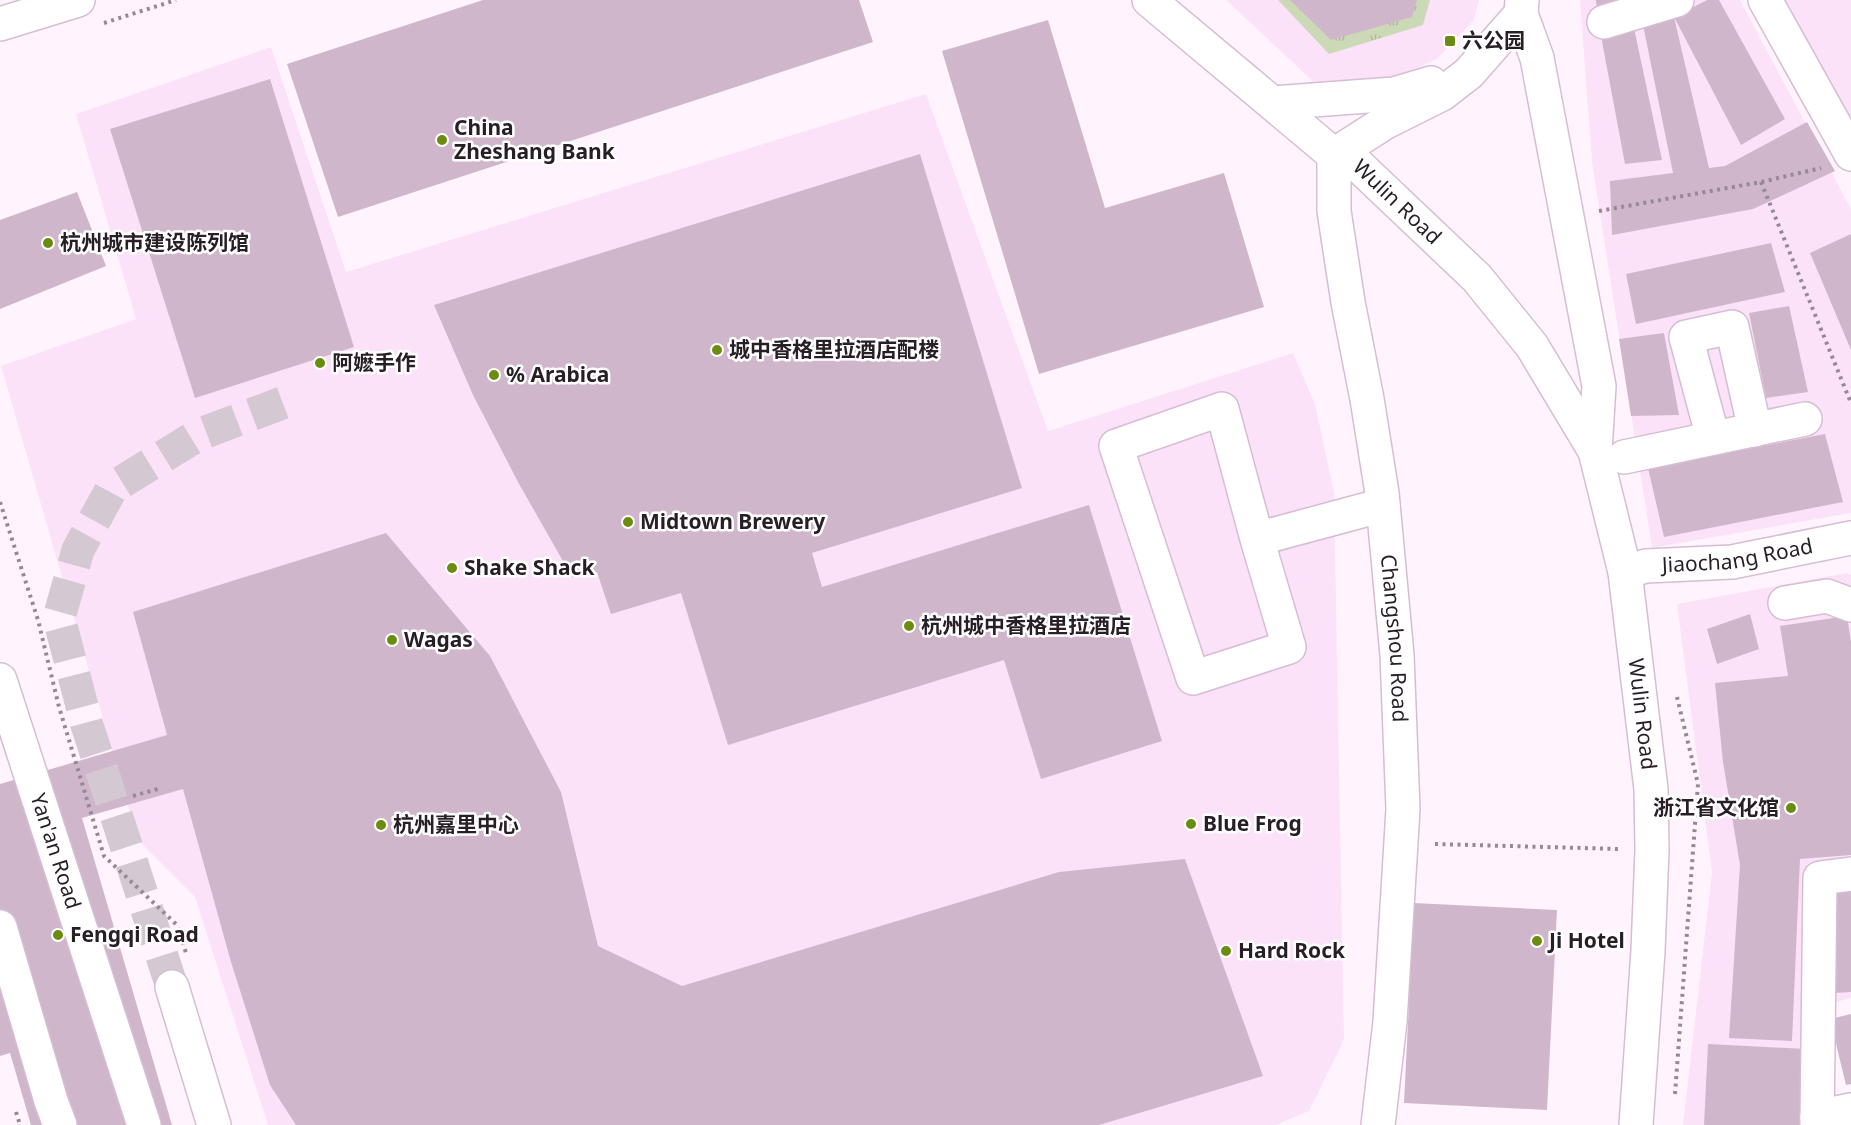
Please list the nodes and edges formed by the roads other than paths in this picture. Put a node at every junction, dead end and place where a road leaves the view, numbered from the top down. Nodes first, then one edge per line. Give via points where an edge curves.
1 (78, 0) edge
2 (1149, 0) edge
3 (1677, 0) edge
4 (1765, 0) edge
5 (1521, 7) edge
6 (1604, 22) dead end
7 (0, 24) edge
8 (1469, 72) junction
9 (1273, 103) junction
10 (1334, 155) junction
11 (1840, 160) edge
12 (1805, 419) dead end
13 (1755, 430) junction
14 (1713, 438) junction
15 (1609, 454) junction
16 (1383, 505) junction
17 (1851, 537) edge
18 (1257, 539) junction
19 (1791, 550) junction
20 (1625, 572) junction
21 (1851, 604) edge
22 (0, 680) edge
23 (1851, 874) edge
24 (0, 927) edge
25 (172, 987) tunnel mouth
26 (1382, 1088) junction
27 (1851, 1110) edge
28 (1817, 1121) edge
29 (60, 1125) edge
30 (144, 1125) edge
31 (214, 1125) edge
32 (1361, 1125) edge
33 (1378, 1125) edge
34 (1636, 1125) edge

1 - 7 street
2 - 9 street, Wulin Road
3 - 6 street
4 - 11 street
5 - 8 street
5 - 15 street, Wulin Road via 1537,58
8 - 9 street via 1394,94
8 - 10 street via 1442,94 1384,123
9 - 10 street, Wulin Road
10 - 15 street, Wulin Road via 1359,166 1477,278 1532,346
10 - 16 street, Changshou Road via 1334,211
12 - 13 street
13 - 14 street
13 - 14 street via 1732,327 1686,337
14 - 15 street
15 - 20 street, Wulin Road
16 - 18 street
16 - 26 street, Changshou Road via 1397,654 1403,809 1390,1022
17 - 19 street, Jiaochang Road
18 - 18 street via 1289,647 1193,678 1116,446 1222,409
19 - 20 street, Jiaochang Road via 1732,562 1646,566
19 - 21 street via 1793,601 1827,596
20 - 34 street, Wulin Road via 1651,789 1648,951
22 - 30 street, Yan'an Road
23 - 28 street via 1820,878
24 - 29 street
25 - 31 street
26 - 32 street
26 - 33 street, Changshou Road
27 - 28 street

